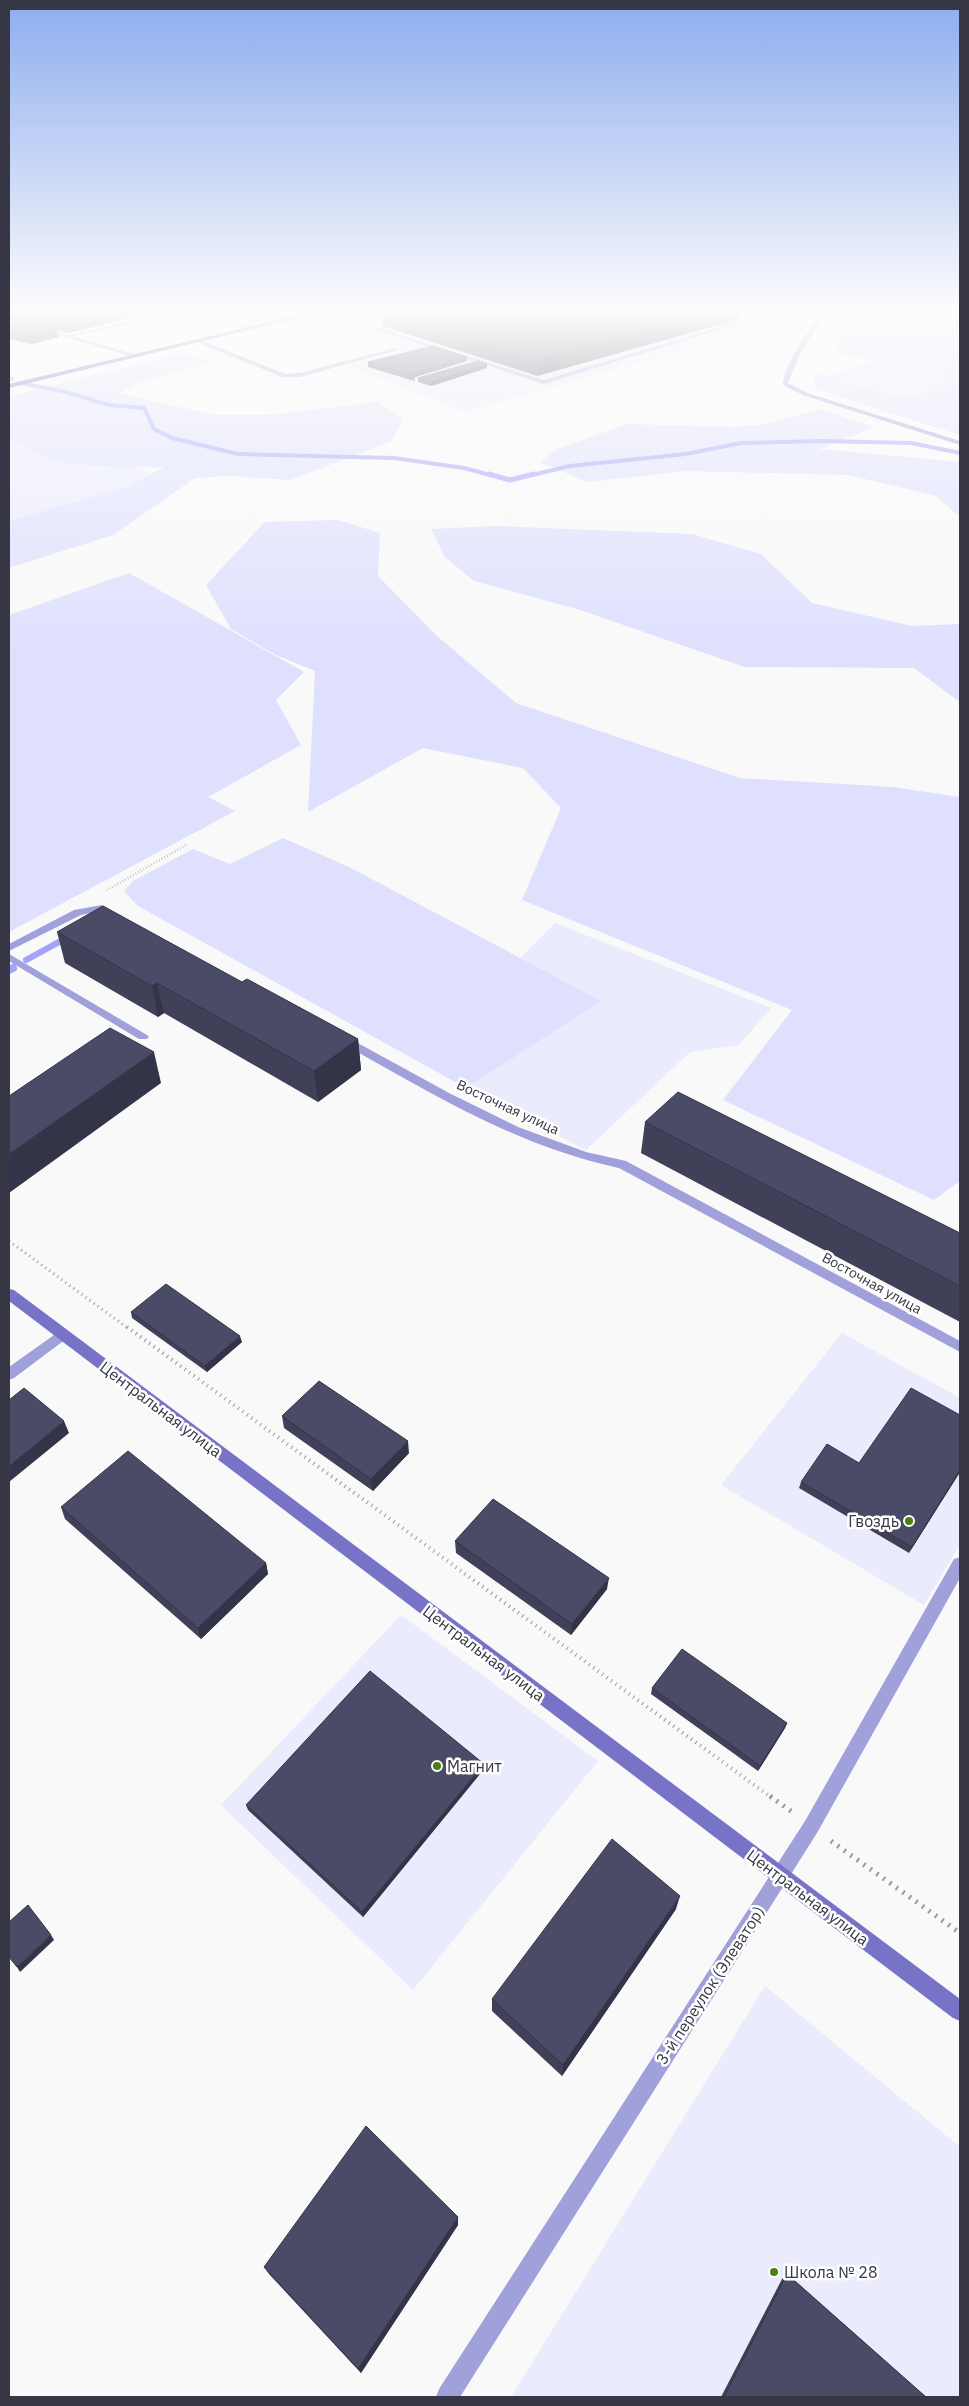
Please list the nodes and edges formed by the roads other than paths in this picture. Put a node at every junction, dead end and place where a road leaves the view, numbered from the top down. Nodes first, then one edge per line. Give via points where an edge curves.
1 (894, 422) edge
2 (960, 443) edge
3 (128, 922) edge
4 (9, 948) edge
5 (9, 957) edge
6 (334, 1034) edge
7 (143, 1037) dead end
8 (9, 1294) edge
9 (61, 1335) junction
10 (960, 1348) edge
11 (9, 1374) edge
12 (960, 1564) edge
13 (780, 1876) junction
14 (960, 2011) edge
15 (447, 2397) edge

1 - 2 street
3 - 4 street via 96,908 78,912
5 - 7 street
6 - 10 street, Восточная улица via 523,1134 587,1158 622,1164
8 - 9 street, Центральная улица
9 - 11 street
9 - 13 street, Центральная улица
12 - 13 street, 3-й переулок (Элеватор)
13 - 14 street, Центральная улица
13 - 15 street, 3-й переулок (Элеватор)

